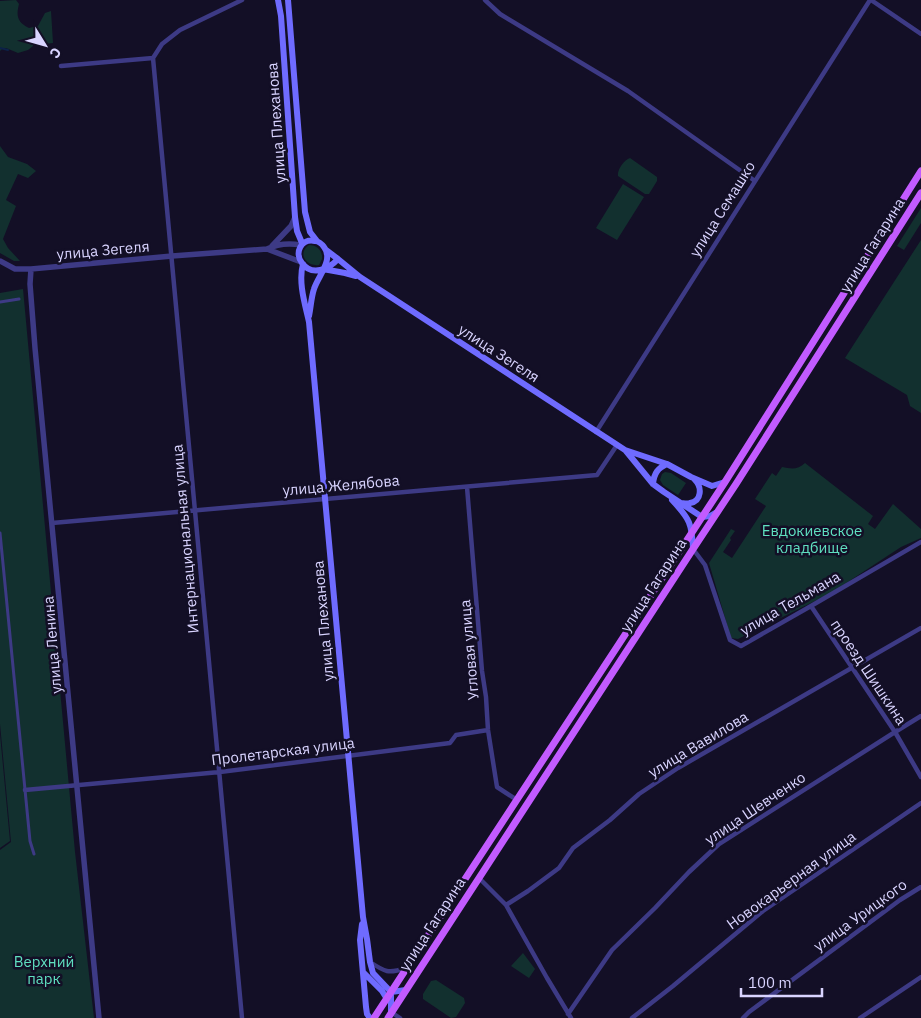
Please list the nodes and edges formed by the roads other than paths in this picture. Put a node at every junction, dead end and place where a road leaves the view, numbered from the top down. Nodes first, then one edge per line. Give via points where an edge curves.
1 (242, 0) edge
2 (278, 0) edge
3 (288, 0) edge
4 (484, 0) edge
5 (870, 0) edge
6 (921, 34) edge
7 (153, 58) junction
8 (61, 66) dead end
9 (921, 171) edge
10 (754, 181) junction
11 (921, 194) edge
12 (899, 205) junction
13 (910, 212) junction
14 (295, 217) junction
15 (317, 241) junction
16 (301, 244) junction
17 (269, 248) junction
18 (326, 250) junction
19 (172, 256) junction
20 (338, 258) junction
21 (0, 261) edge
22 (302, 263) junction
23 (31, 269) junction
24 (323, 269) junction
25 (360, 277) junction
26 (19, 299) dead end
27 (0, 302) edge
28 (308, 322) junction
29 (596, 432) junction
30 (617, 446) junction
31 (625, 450) junction
32 (667, 464) junction
33 (694, 479) junction
34 (725, 482) junction
35 (654, 484) junction
36 (467, 487) junction
37 (664, 492) junction
38 (325, 499) junction
39 (681, 503) junction
40 (195, 510) junction
41 (718, 511) junction
42 (702, 517) junction
43 (52, 523) junction
44 (692, 532) junction
45 (0, 533) edge
46 (921, 542) edge
47 (693, 549) junction
48 (811, 606) junction
49 (921, 628) edge
50 (852, 668) junction
51 (921, 716) edge
52 (488, 730) junction
53 (895, 732) junction
54 (349, 756) junction
55 (220, 772) junction
56 (921, 777) edge
57 (77, 785) junction
58 (25, 790) junction
59 (517, 800) junction
60 (921, 804) edge
61 (34, 854) dead end
62 (473, 868) junction
63 (479, 878) junction
64 (921, 887) edge
65 (506, 905) junction
66 (363, 917) junction
67 (370, 962) junction
68 (407, 968) junction
69 (363, 972) junction
70 (921, 977) edge
71 (406, 990) junction
72 (389, 996) junction
73 (390, 1015) edge
74 (570, 1016) edge
75 (99, 1018) edge
76 (242, 1018) edge
77 (370, 1018) edge
78 (374, 1018) edge
79 (400, 1018) edge
80 (632, 1018) edge
81 (743, 1018) edge
82 (860, 1018) edge

1 - 7 street via 180,30 162,44
2 - 14 main road, улица Плеханова
3 - 15 main road, улица Плеханова via 305,212 310,232
4 - 10 street via 544,42 628,91
5 - 6 street
5 - 10 street, улица Семашко
7 - 8 street
7 - 19 street, Интернациональная улица
9 - 12 main road, улица Гагарина
10 - 29 street, улица Семашко
11 - 13 main road, улица Гагарина
12 - 13 main road via 908,202
12 - 34 main road, улица Гагарина
13 - 41 main road, улица Гагарина
14 - 16 main road, улица Плеханова
14 - 17 street via 291,226
15 - 16 main road
15 - 18 main road
16 - 17 street, улица Зегеля
16 - 22 main road
17 - 19 street, улица Зегеля
17 - 22 street, улица Зегеля
18 - 20 main road, улица Зегеля
18 - 24 main road
19 - 23 street, улица Зегеля
19 - 40 street, Интернациональная улица
20 - 24 main road
20 - 25 main road, улица Зегеля
21 - 23 street, улица Зегеля via 15,269
22 - 24 main road via 315,270
22 - 28 main road, улица Плеханова
23 - 43 street, улица Ленина
24 - 25 main road, улица Зегеля
24 - 28 main road, улица Плеханова via 313,291
25 - 29 main road, улица Зегеля
26 - 27 street
28 - 38 main road, улица Плеханова
29 - 30 main road, улица Зегеля
30 - 31 main road, улица Зегеля
30 - 36 street, улица Желябова via 597,475
31 - 32 main road
31 - 35 main road
32 - 33 main road
32 - 35 main road via 656,471
33 - 34 main road via 712,486
33 - 39 main road via 700,484 701,493 690,504
34 - 42 main road, улица Гагарина
35 - 37 main road
36 - 38 street, улица Желябова
36 - 52 street, Угловая улица
37 - 39 main road
37 - 44 main road via 684,513
38 - 40 street, улица Желябова
38 - 54 main road, улица Плеханова
39 - 42 main road
40 - 43 street, улица Желябова
40 - 55 street, Интернациональная улица
41 - 42 main road
41 - 47 main road, улица Гагарина
42 - 44 main road, улица Гагарина
43 - 57 street, улица Ленина
44 - 47 main road
44 - 59 main road, улица Гагарина
45 - 58 street
46 - 48 street, улица Тельмана
47 - 48 street, улица Тельмана via 704,565 730,640 741,646
47 - 63 main road, улица Гагарина
48 - 50 street, проезд Шишкина
49 - 50 street, улица Вавилова
50 - 53 street, проезд Шишкина
50 - 65 street, улица Вавилова via 678,768 639,794 573,848 559,868
51 - 53 street, улица Шевченко
52 - 54 street, Пролетарская улица via 456,735 450,743
52 - 59 street, Угловая улица via 497,787
53 - 56 street, проезд Шишкина
53 - 74 street, улица Шевченко via 719,844 612,950
54 - 55 street, Пролетарская улица
54 - 66 main road, улица Плеханова
55 - 57 street, Пролетарская улица
55 - 76 street, Интернациональная улица
57 - 58 street, Пролетарская улица
57 - 75 street, улица Ленина
58 - 61 street
59 - 62 main road, улица Гагарина
60 - 80 street, Новокарьерная улица via 764,911
62 - 63 main road
62 - 68 main road, улица Гагарина
63 - 65 street
63 - 71 main road, улица Гагарина
64 - 81 street, улица Урицкого
65 - 74 street
66 - 67 main road, улица Плеханова
66 - 69 main road, улица Плеханова via 360,940
67 - 68 street, улица Гагарина via 382,970 394,972
67 - 72 main road, улица Плеханова via 373,973
68 - 72 main road, улица Гагарина
69 - 72 main road
69 - 77 main road, улица Плеханова
70 - 82 street
71 - 72 main road, улица Гагарина
71 - 73 main road, улица Гагарина
72 - 73 main road
72 - 78 main road, улица Гагарина
73 - 79 street

